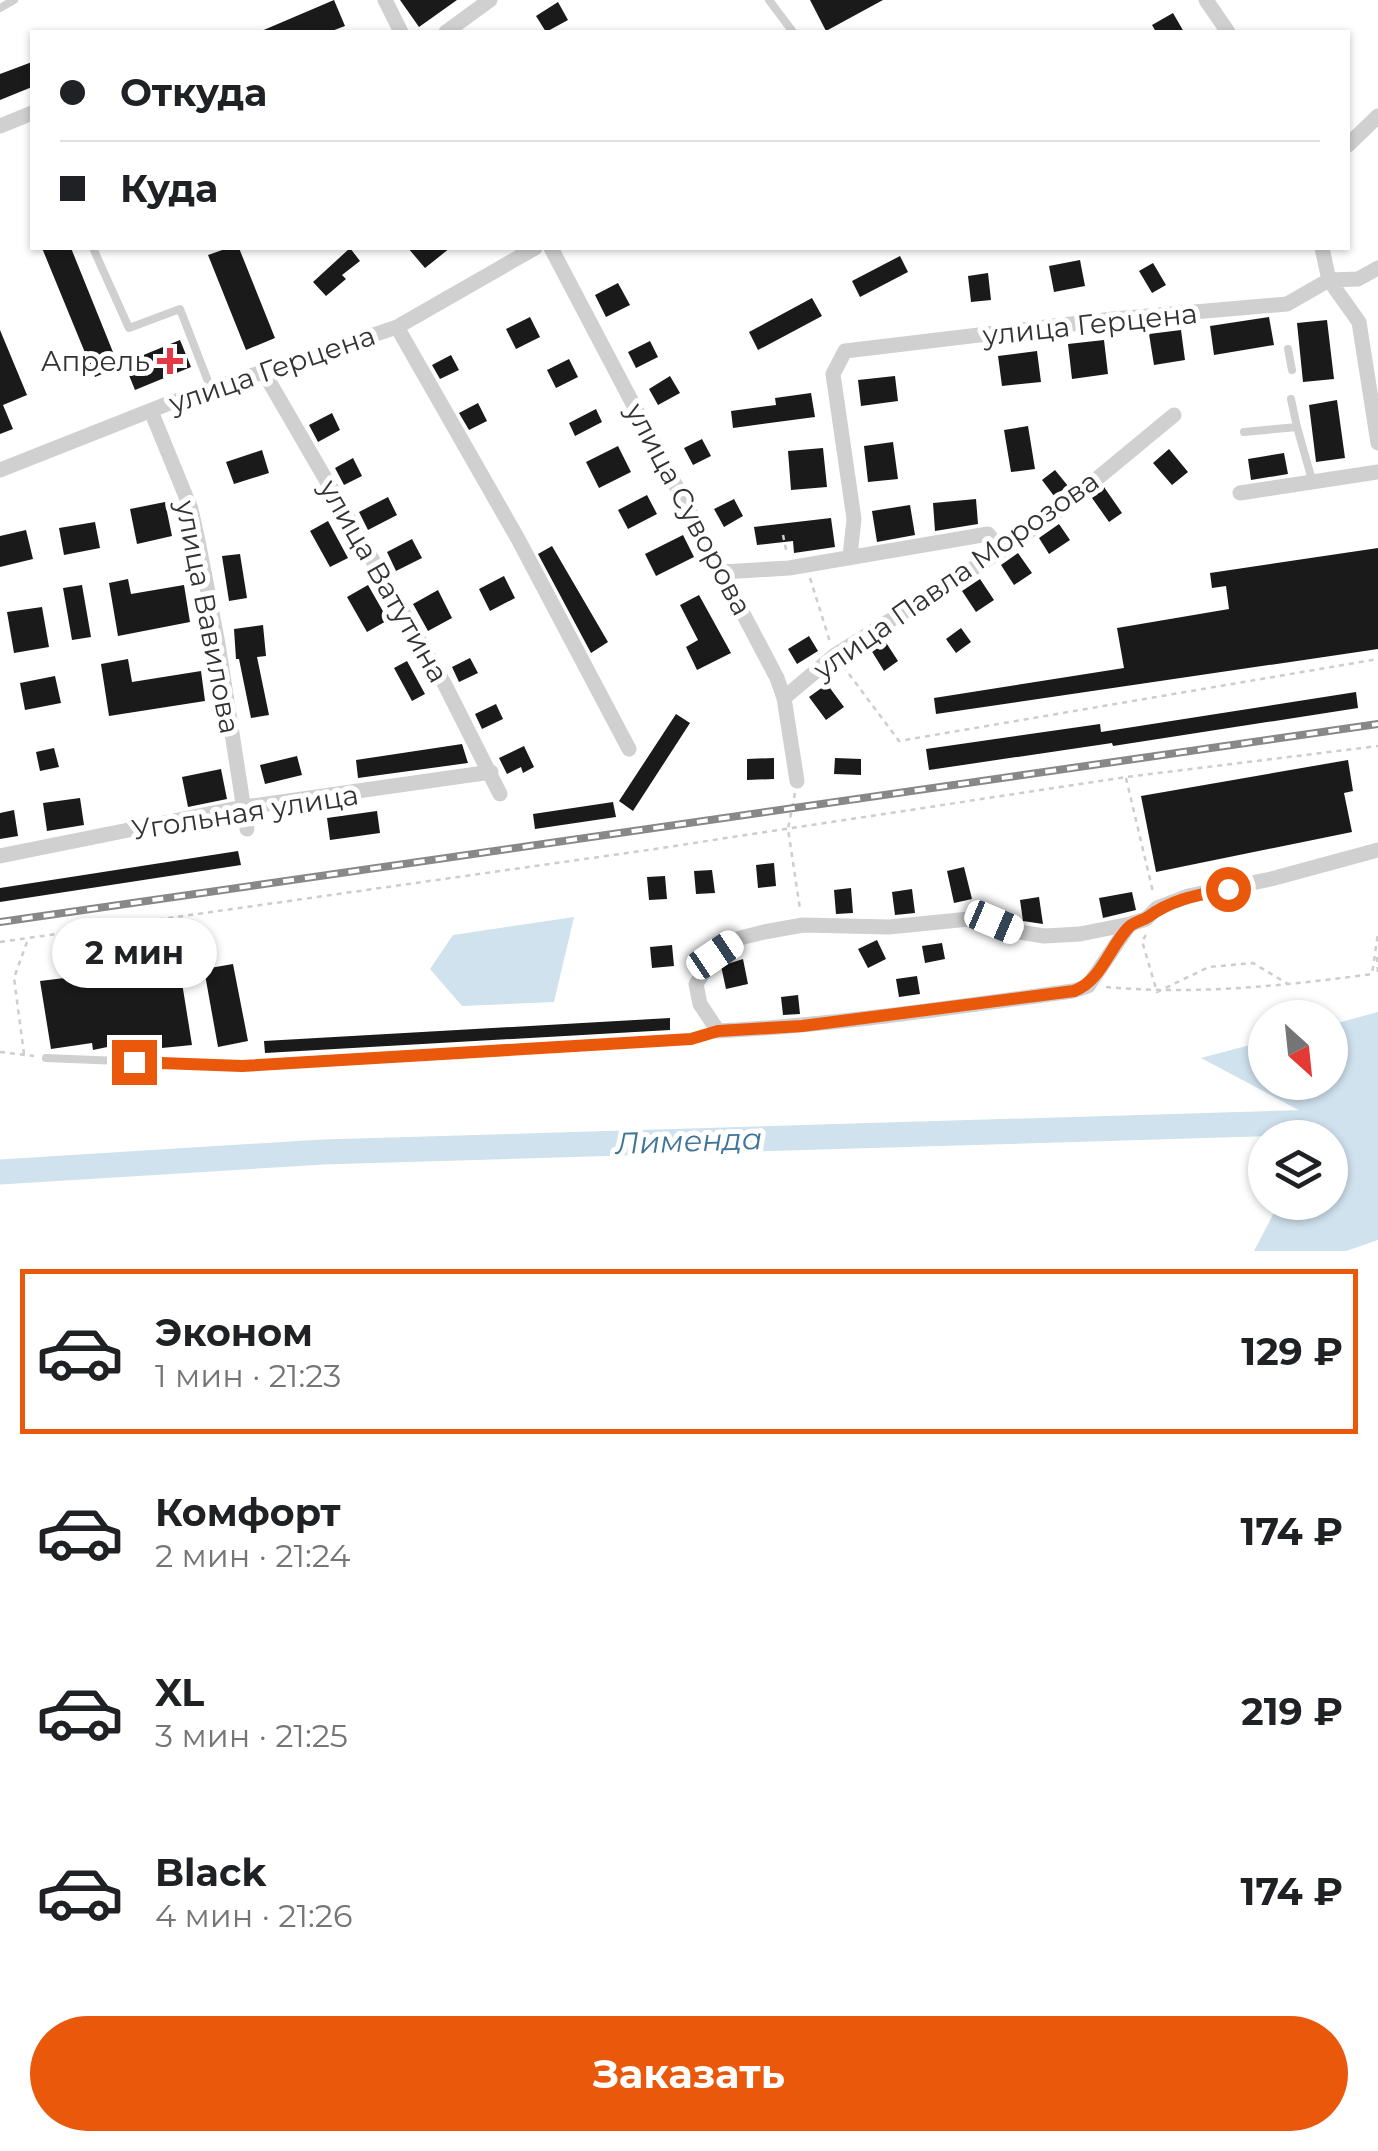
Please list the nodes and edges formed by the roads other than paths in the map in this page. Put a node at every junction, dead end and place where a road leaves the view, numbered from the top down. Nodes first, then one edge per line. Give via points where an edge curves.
1 (14, 0) edge
2 (385, 0) edge
3 (490, 0) edge
4 (770, 0) edge
5 (1206, 0) edge
6 (0, 8) edge
7 (400, 30) edge
8 (449, 30) edge
9 (792, 30) edge
10 (1227, 30) edge
11 (30, 113) edge
12 (1378, 116) edge
13 (0, 126) edge
14 (1350, 143) edge
15 (95, 250) edge
16 (532, 250) edge
17 (553, 250) edge
18 (1322, 250) edge
19 (1378, 268) edge
20 (1329, 280) junction
21 (1359, 322) junction
22 (1378, 324) edge
23 (397, 327) junction
24 (1288, 349) dead end
25 (1292, 370) dead end
26 (263, 371) junction
27 (211, 389) junction
28 (1291, 399) dead end
29 (150, 410) junction
30 (1174, 415) dead end
31 (1296, 427) junction
32 (1244, 432) dead end
33 (1378, 443) edge
34 (0, 470) edge
35 (1378, 472) edge
36 (1312, 480) junction
37 (1240, 493) dead end
38 (1001, 551) junction
39 (850, 556) junction
40 (722, 572) junction
41 (784, 698) junction
42 (629, 749) dead end
43 (491, 772) junction
44 (797, 782) road end
45 (500, 794) dead end
46 (244, 808) junction
47 (247, 829) dead end
48 (1378, 850) edge
49 (0, 856) edge
50 (1130, 924) junction
51 (718, 1031) junction
52 (46, 1058) road end

1 - 6 lane
2 - 7 street
3 - 8 street
4 - 9 lane
5 - 10 street
11 - 13 street
12 - 14 street
15 - 27 lane via 128,328 180,309
16 - 23 street, улица Герцена
17 - 40 street, улица Суворова
18 - 20 street
19 - 20 street, улица Герцена
20 - 21 street
20 - 39 street, улица Герцена via 1288,304 845,351 833,374 854,519
21 - 22 street
21 - 33 street
23 - 26 street, улица Герцена
23 - 42 street
24 - 25 lane
26 - 27 street, улица Герцена
26 - 43 street, улица Ватутина
27 - 29 street, улица Герцена
28 - 31 lane
29 - 34 street, улица Герцена
29 - 46 street, улица Вавилова via 191,509
30 - 38 street, улица Павла Морозова
31 - 32 lane
31 - 36 lane
35 - 36 street
36 - 37 street
38 - 39 street via 988,534
38 - 41 street, улица Павла Морозова via 835,655
39 - 40 street
40 - 41 street, улица Суворова
41 - 44 street, улица Суворова
43 - 45 street, улица Ватутина
43 - 46 street, Угольная улица
46 - 47 street, улица Вавилова
46 - 49 street, Угольная улица
48 - 50 street via 1188,896
50 - 51 street via 1088,986 1074,991
50 - 51 street via 1044,936 969,919 890,927 803,925 740,938 715,955 696,984
51 - 52 lane via 691,1039 242,1066

